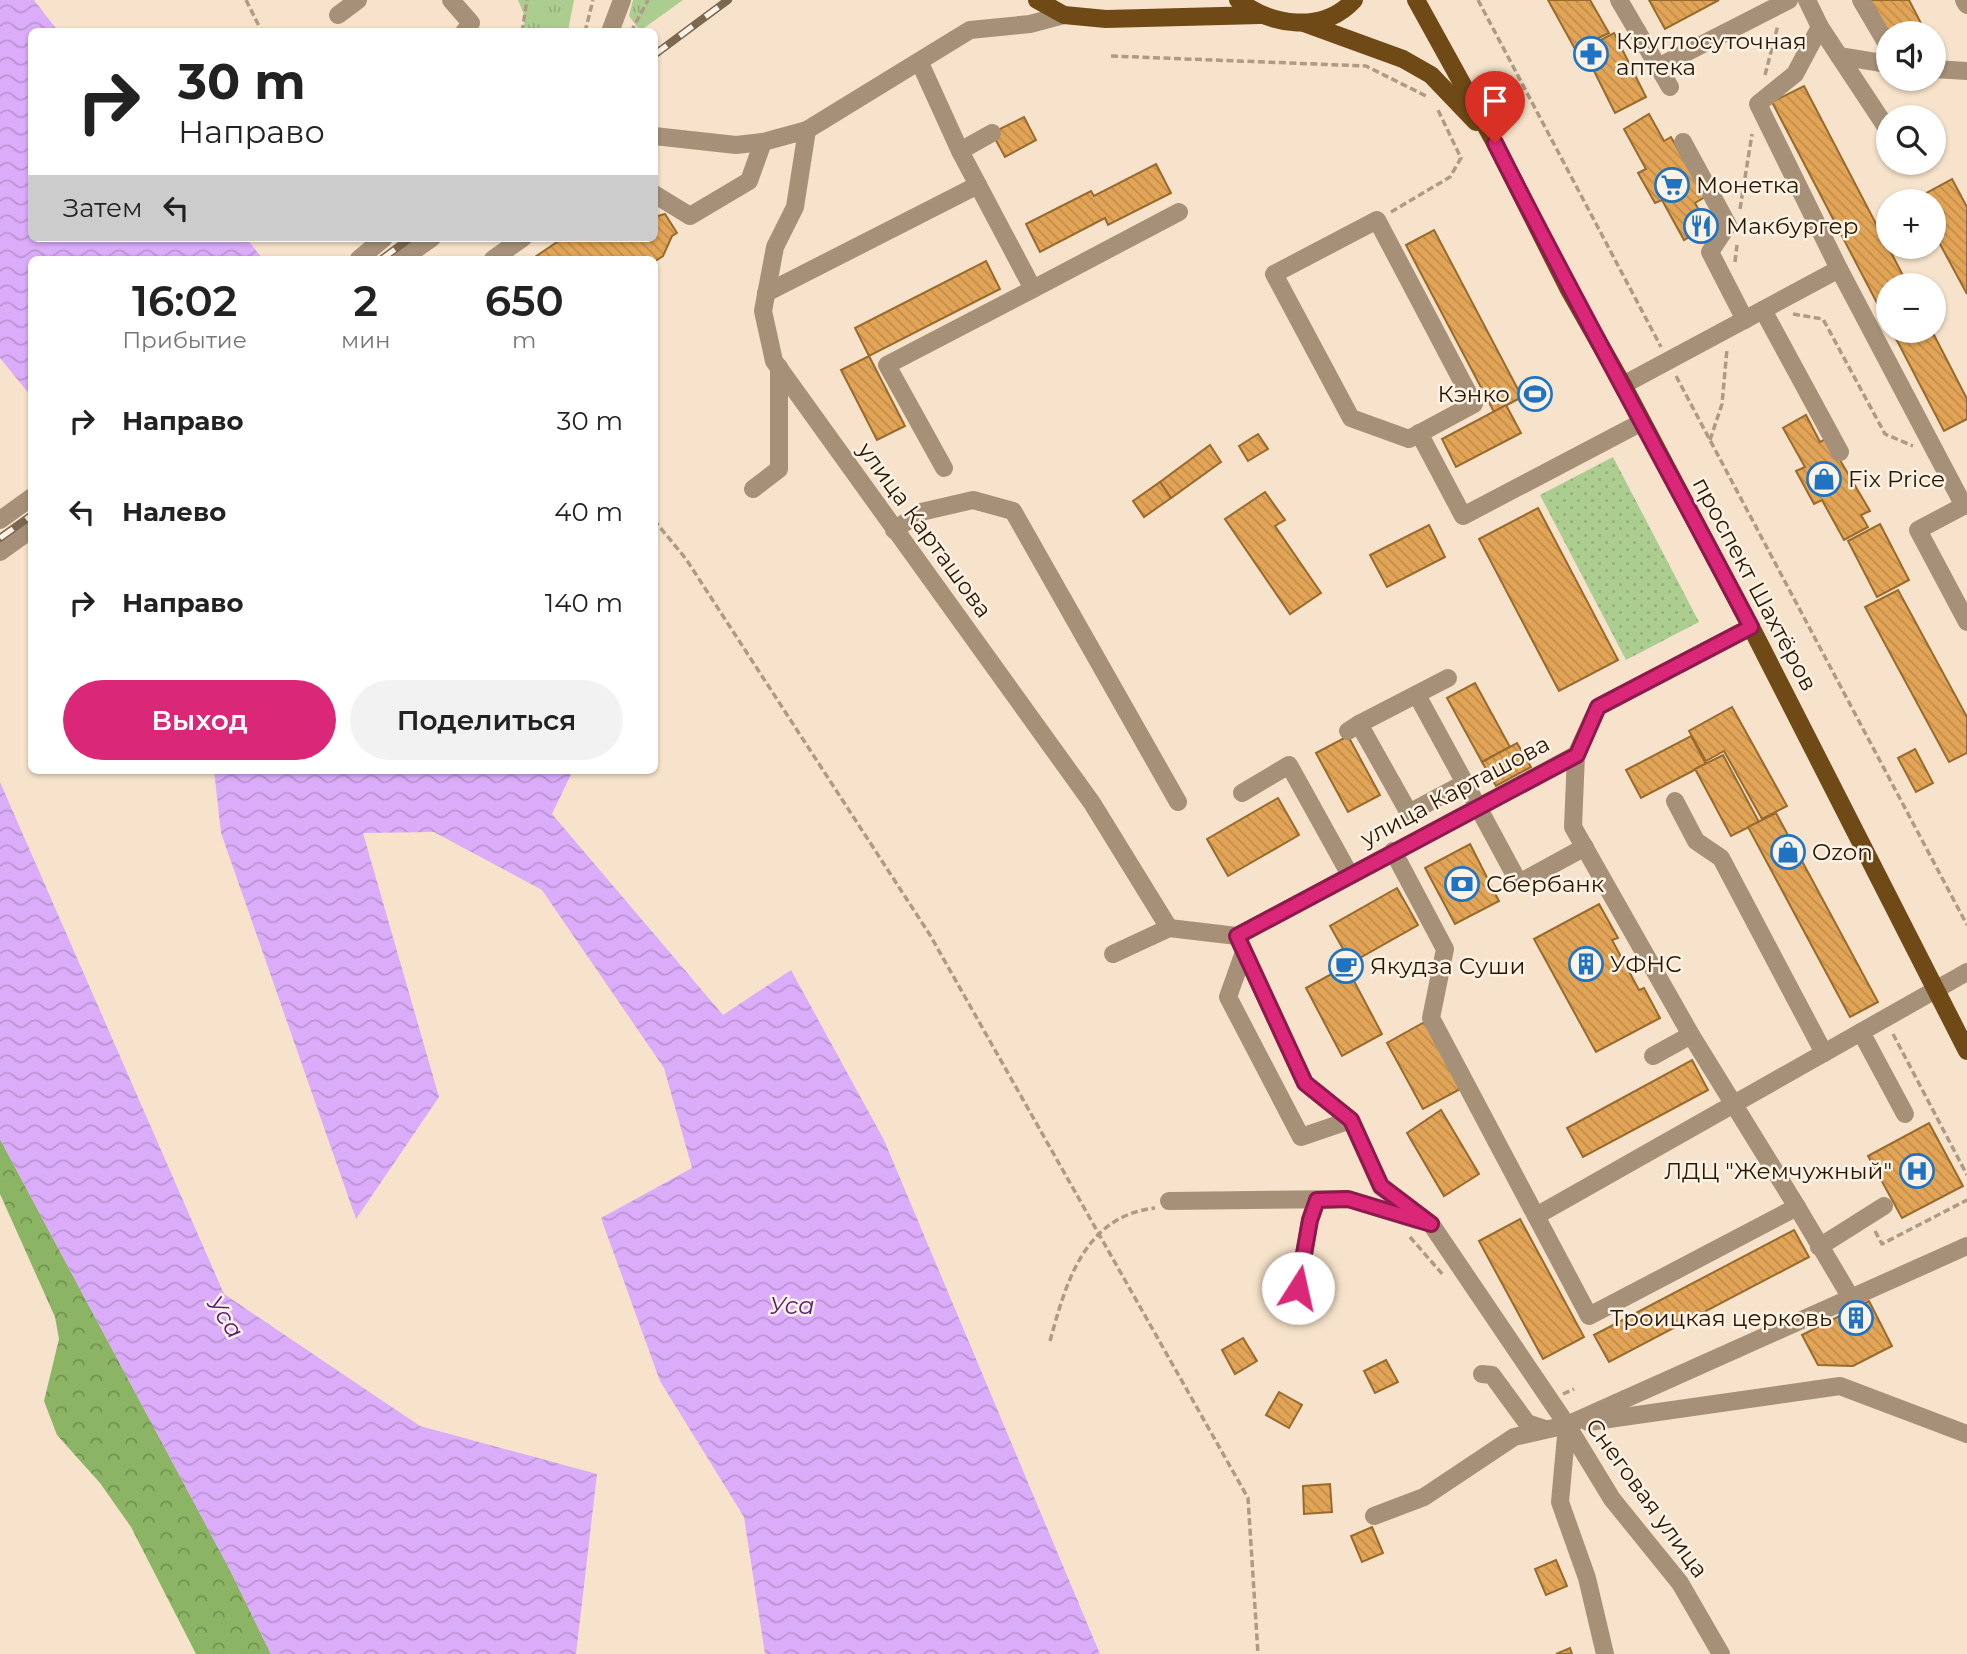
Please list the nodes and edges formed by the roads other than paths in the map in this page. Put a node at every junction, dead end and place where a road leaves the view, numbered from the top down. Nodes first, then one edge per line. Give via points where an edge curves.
1 (358, 0) edge
2 (451, 0) edge
3 (622, 0) edge
4 (1037, 0) edge
5 (1238, 0) edge
6 (1354, 0) edge
7 (1416, 0) edge
8 (1619, 0) edge
9 (1788, 0) edge
10 (1807, 0) edge
11 (1861, 0) edge
12 (1964, 0) edge
13 (1967, 5) edge
14 (338, 15) dead end
15 (1064, 15) junction
16 (1260, 15) junction
17 (1304, 23) junction
18 (1876, 26) edge
19 (1820, 27) junction
20 (467, 28) edge
21 (612, 28) edge
22 (1839, 55) junction
23 (1876, 62) edge
24 (919, 63) junction
25 (1658, 67) junction
26 (1946, 70) edge
27 (1967, 71) edge
28 (1670, 87) dead end
29 (1876, 112) edge
30 (807, 130) junction
31 (992, 133) dead end
32 (658, 136) edge
33 (763, 142) junction
34 (1683, 142) dead end
35 (1495, 143) junction
36 (960, 151) junction
37 (978, 185) junction
38 (658, 196) edge
39 (1179, 212) dead end
40 (379, 242) edge
41 (426, 242) edge
42 (517, 242) edge
43 (363, 256) edge
44 (406, 256) edge
45 (497, 256) edge
46 (1839, 270) junction
47 (1033, 289) junction
48 (766, 293) junction
49 (1763, 310) junction
50 (1745, 320) junction
51 (779, 368) junction
52 (1623, 385) junction
53 (1642, 422) junction
54 (1419, 433) junction
55 (1840, 452) dead end
56 (944, 468) dead end
57 (753, 489) dead end
58 (28, 500) edge
59 (1965, 505) edge
60 (0, 520) edge
61 (894, 530) junction
62 (28, 532) edge
63 (0, 552) edge
64 (1967, 622) edge
65 (1751, 627) junction
66 (1448, 678) dead end
67 (1417, 695) junction
68 (1577, 755) junction
69 (1465, 783) junction
70 (1242, 793) dead end
71 (1675, 801) dead end
72 (1178, 802) dead end
73 (1478, 805) junction
74 (1585, 847) junction
75 (1393, 851) junction
76 (1350, 875) junction
77 (1169, 928) junction
78 (1241, 944) junction
79 (1112, 954) dead end
80 (1967, 972) edge
81 (1935, 989) junction
82 (1861, 1032) junction
83 (1691, 1035) junction
84 (1967, 1051) edge
85 (1824, 1053) junction
86 (1653, 1056) dead end
87 (1734, 1104) junction
88 (1905, 1114) dead end
89 (1351, 1120) junction
90 (1317, 1200) junction
91 (1169, 1201) dead end
92 (1797, 1206) junction
93 (1884, 1206) dead end
94 (1536, 1216) junction
95 (1431, 1224) junction
96 (1967, 1246) edge
97 (1819, 1247) junction
98 (1298, 1288) dead end
99 (1851, 1298) junction
100 (1482, 1374) dead end
101 (1567, 1425) junction
102 (1545, 1429) junction
103 (1967, 1434) edge
104 (1374, 1517) dead end
105 (1605, 1654) edge
106 (1721, 1654) edge

1 - 14 street
2 - 20 street via 471,23
3 - 21 street
4 - 15 main road
5 - 16 main road
6 - 17 main road via 1329,17
7 - 35 main road
8 - 25 street
9 - 25 street
10 - 19 street
11 - 18 street
12 - 13 street
15 - 16 main road via 1106,19
15 - 24 street via 1030,24 970,30
16 - 17 main road
17 - 35 main road via 1403,59 1431,75
19 - 22 street
19 - 46 street via 1795,74 1758,104
22 - 23 street
22 - 29 street
24 - 30 street
24 - 36 street
25 - 28 street
26 - 27 street
30 - 33 street
30 - 48 street, улица Карташова via 796,207 775,247
31 - 36 street
32 - 33 street via 736,145
33 - 38 street via 749,181 690,216
34 - 50 street via 1728,225 1710,251
35 - 52 main road, проспект Шахтёров via 1567,288
36 - 37 street
37 - 47 street
37 - 48 street
39 - 47 street
40 - 43 street
41 - 44 street
42 - 45 street
46 - 49 street
46 - 59 street
47 - 56 street via 887,365
48 - 51 street, улица Карташова via 763,311
49 - 50 street
49 - 55 street
50 - 52 street
51 - 57 street via 779,469
51 - 61 street, улица Карташова
52 - 53 main road, проспект Шахтёров
53 - 54 street via 1463,516
53 - 65 main road, проспект Шахтёров
54 - 54 street via 1409,439 1351,418 1275,274 1377,220 1474,404
58 - 60 street
59 - 64 street via 1918,530
61 - 72 street via 922,512 973,500 1013,511
61 - 77 street, улица Карташова via 1092,803
62 - 63 street
65 - 68 street, улица Карташова via 1598,707
65 - 81 main road, проспект Шахтёров
66 - 67 street
67 - 69 street
67 - 69 street via 1354,727 1409,813
68 - 73 street, улица Карташова
68 - 74 street via 1573,827
69 - 73 street
70 - 76 street via 1289,765
71 - 85 street via 1696,841 1721,858
73 - 74 street via 1519,883
73 - 75 street, улица Карташова
74 - 83 street
75 - 76 street, улица Карташова
75 - 94 street via 1445,949 1431,1018
76 - 78 street, улица Карташова via 1271,919
77 - 78 street
77 - 79 street
78 - 89 street via 1305,1083
78 - 89 street via 1228,997 1301,1137
80 - 81 street
81 - 82 street
81 - 84 main road, проспект Шахтёров
82 - 85 street
82 - 88 street
83 - 86 street
83 - 87 street
85 - 87 street
87 - 92 street
87 - 94 street
89 - 95 street via 1381,1186
90 - 91 street
90 - 95 street via 1348,1199
90 - 98 street
92 - 94 street via 1588,1316
92 - 97 street
93 - 97 street
95 - 101 street
96 - 99 street
97 - 99 street
99 - 101 street
100 - 102 street via 1492,1375 1528,1423
101 - 102 street
101 - 103 street via 1840,1386
101 - 105 street, Снеговая улица via 1560,1502 1587,1578
101 - 106 street, Снеговая улица via 1612,1499 1680,1583
102 - 104 street via 1514,1437 1424,1497

